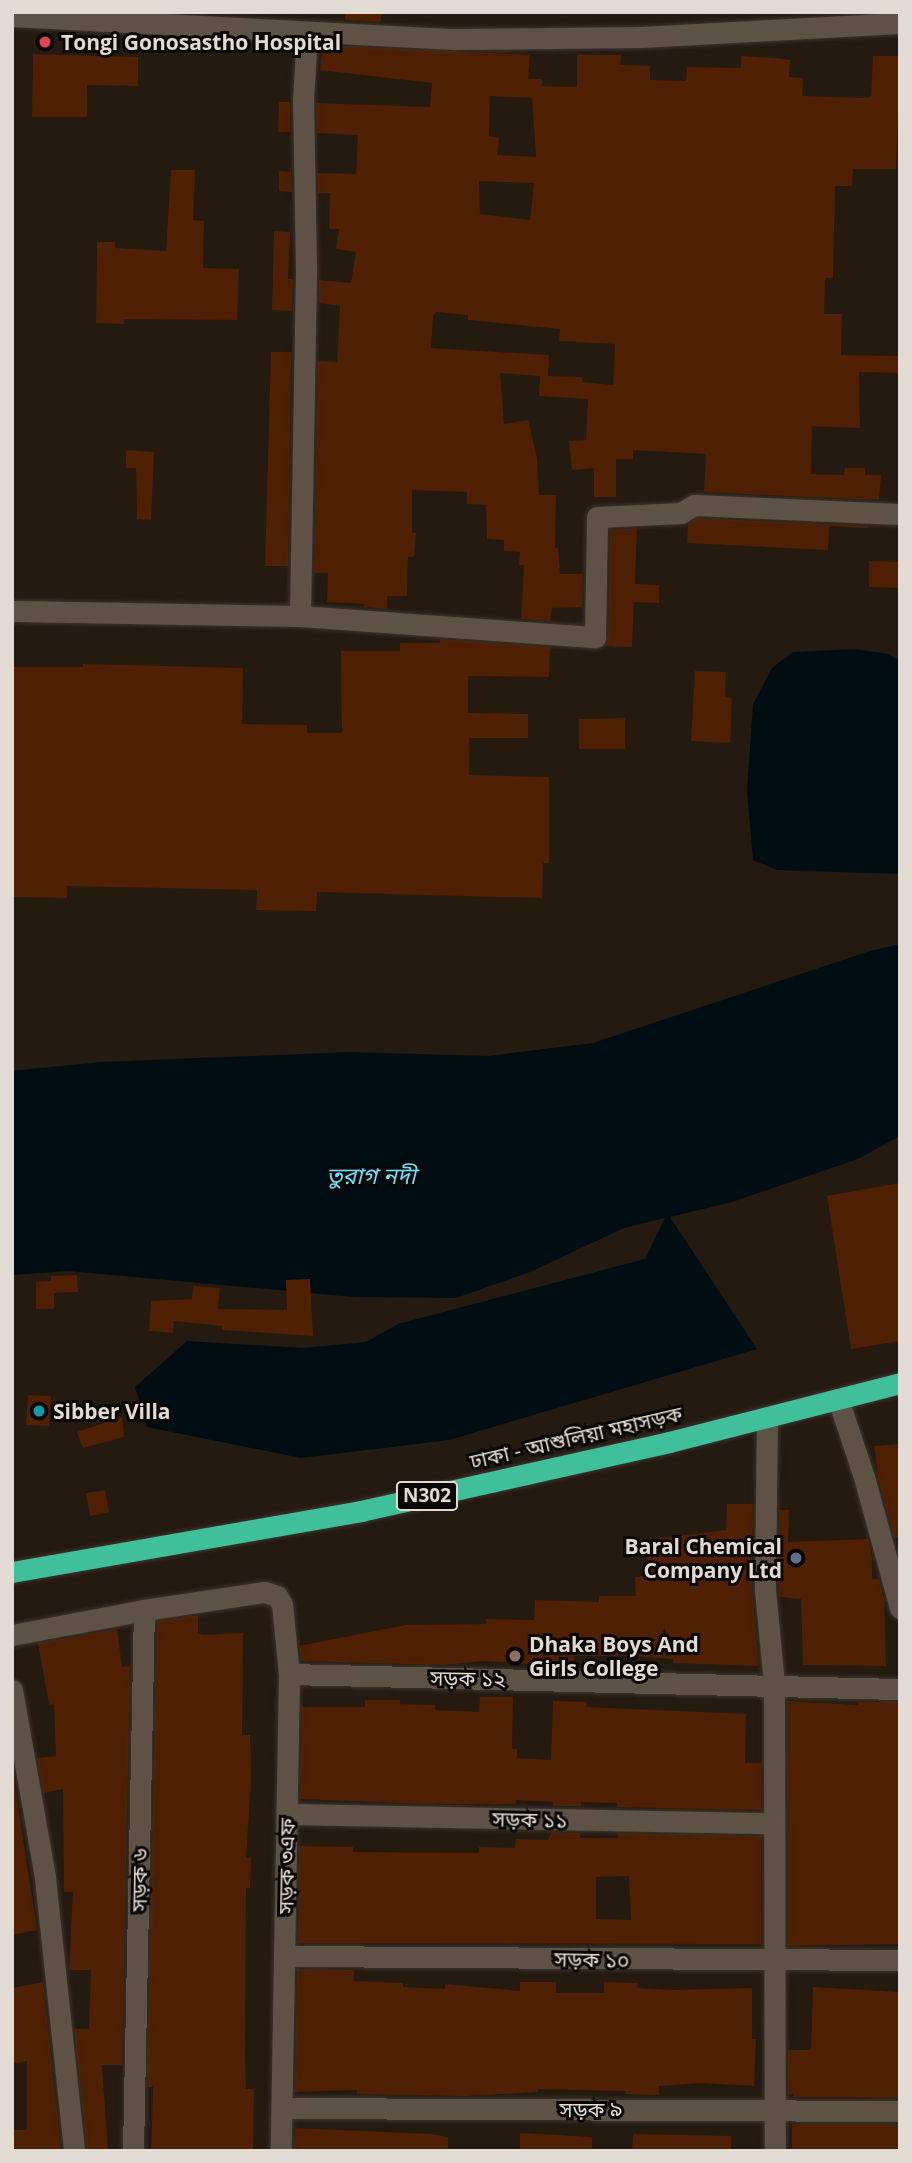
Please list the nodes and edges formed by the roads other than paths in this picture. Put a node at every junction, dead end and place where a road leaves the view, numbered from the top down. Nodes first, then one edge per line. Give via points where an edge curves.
1 (12, 16) edge
2 (900, 23) edge
3 (307, 33) junction
4 (900, 514) edge
5 (12, 611) edge
6 (300, 616) junction
7 (900, 1383) edge
8 (900, 1390) edge
9 (838, 1399) junction
10 (767, 1417) junction
11 (12, 1572) edge
12 (900, 1608) edge
13 (144, 1610) junction
14 (12, 1635) edge
15 (289, 1674) junction
16 (774, 1684) junction
17 (900, 1689) edge
18 (12, 1690) edge
19 (287, 1814) junction
20 (774, 1824) junction
21 (284, 1956) junction
22 (900, 1960) edge
23 (775, 1961) junction
24 (282, 2108) junction
25 (775, 2110) junction
26 (900, 2111) edge
27 (74, 2151) edge
28 (133, 2151) edge
29 (281, 2151) edge
30 (775, 2151) edge

1 - 3 street
2 - 3 street via 640,37 453,39
3 - 6 street
4 - 6 street via 694,505 681,513 597,517 595,637
5 - 6 street
7 - 9 highway, ঢাকা - আশুলিয়া মহাসড়ক / N302
8 - 9 highway, N302
9 - 10 highway, ঢাকা - আশুলিয়া মহাসড়ক / N302
9 - 12 street
10 - 11 highway, ঢাকা - আশুলিয়া মহাসড়ক / N302 via 361,1511
10 - 16 street via 765,1590
13 - 14 street
13 - 15 street, সড়ক ৩এফ via 265,1592 277,1596 282,1604
13 - 28 street, সড়ক ৬
15 - 16 street, সড়ক ১২
15 - 19 street, সড়ক ৩এফ
16 - 17 street, সড়ক ১২
16 - 20 street
18 - 27 street via 45,1878
19 - 20 street, সড়ক ১১
19 - 21 street, সড়ক ৩এফ
20 - 23 street
21 - 23 street, সড়ক ১০
21 - 24 street, সড়ক ৩এফ
22 - 23 street, সড়ক ১০
23 - 25 street
24 - 25 street, সড়ক ৯
24 - 29 street, সড়ক ৩এফ
25 - 26 street, সড়ক ৯
25 - 30 street

